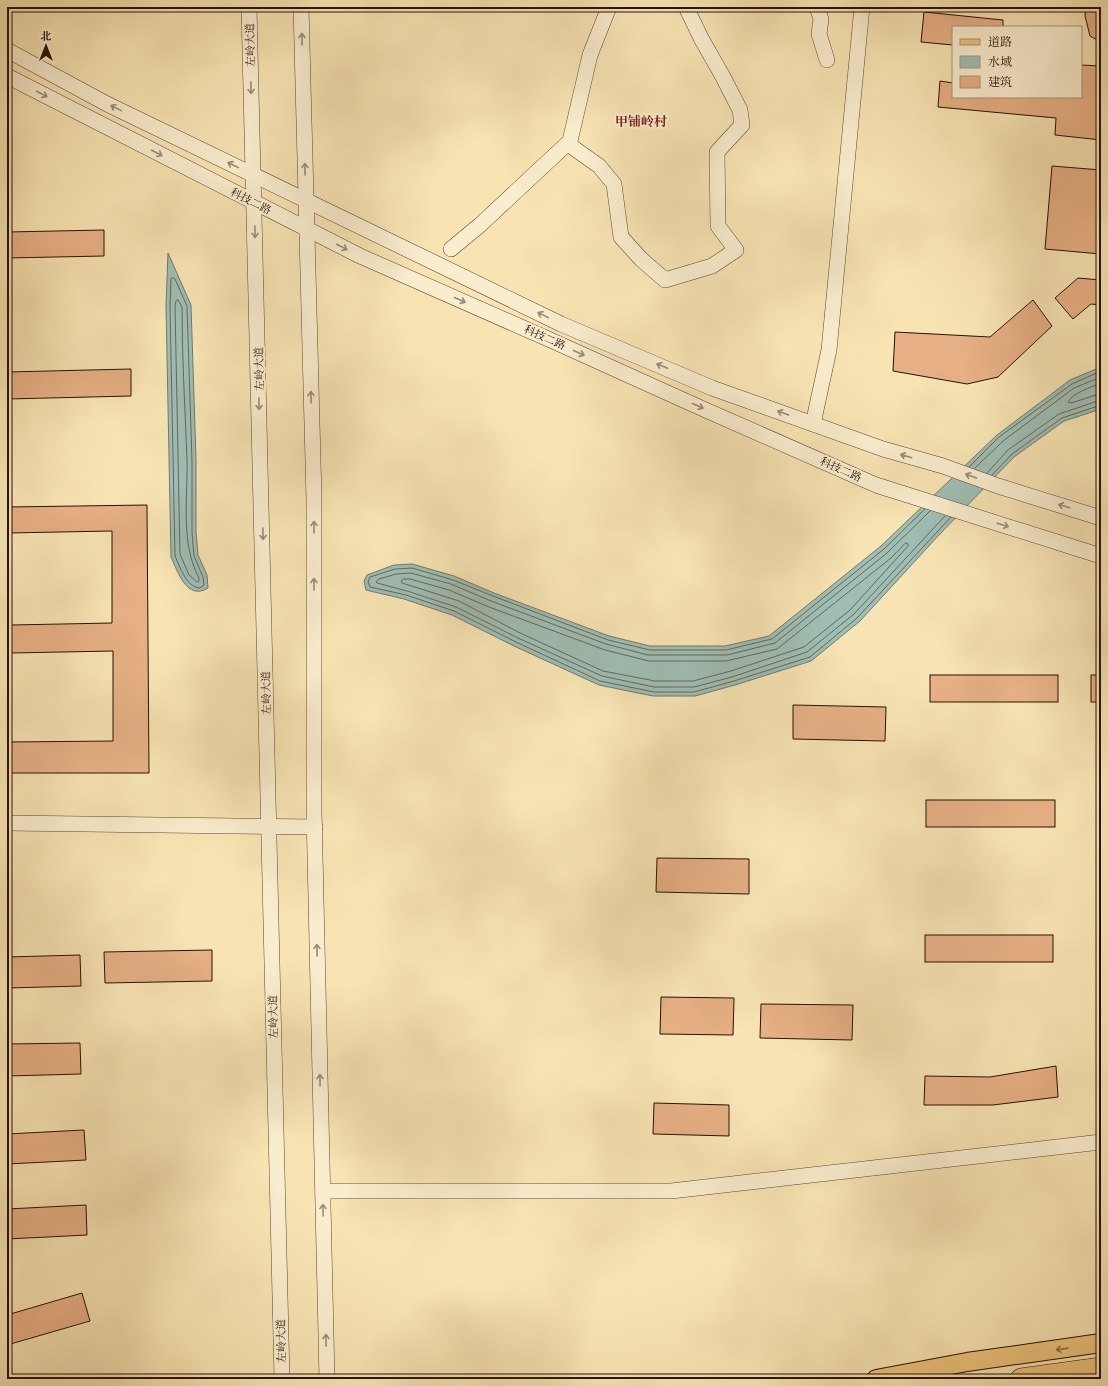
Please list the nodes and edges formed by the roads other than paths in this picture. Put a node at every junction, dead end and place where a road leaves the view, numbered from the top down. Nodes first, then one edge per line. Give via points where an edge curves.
1 (249, 7) edge
2 (301, 7) edge
3 (609, 7) edge
4 (686, 7) edge
5 (817, 7) edge
6 (862, 7) edge
7 (7, 50) edge
8 (827, 60) dead end
9 (7, 76) edge
10 (568, 144) junction
11 (254, 175) junction
12 (306, 200) junction
13 (254, 203) junction
14 (307, 230) junction
15 (451, 249) dead end
16 (813, 424) junction
17 (1101, 518) edge
18 (1101, 556) edge
19 (7, 823) edge
20 (269, 826) junction
21 (315, 827) junction
22 (1101, 1142) edge
23 (323, 1191) junction
24 (1101, 1343) edge
25 (1101, 1368) edge
26 (282, 1379) edge
27 (327, 1379) edge
28 (876, 1379) edge
29 (1021, 1379) edge

1 -> 11 street, 左岭大道
12 -> 2 street
3 - 10 street via 590,55
4 - 10 street via 740,110 742,125 718,152 718,226 736,250 712,266 665,280 621,237 614,184 599,166
5 - 8 street via 820,19 819,34
6 - 16 street via 829,350
11 -> 7 street, 科技二路 via 107,104
9 -> 13 street, 科技二路
10 - 15 street
11 - 12 street, 科技二路
11 - 13 street, 左岭大道
12 - 14 street
16 -> 12 street, 科技二路 via 712,388 561,324
13 - 14 street, 科技二路
13 -> 20 street, 左岭大道
14 -> 18 street, 科技二路 via 360,256 876,485
21 -> 14 street via 314,499
17 -> 16 street, 科技二路 via 883,449
19 - 20 street
20 - 21 street
20 - 26 street, 左岭大道
23 -> 21 street
22 - 23 street via 672,1191
27 -> 23 street
24 -> 28 main road via 967,1362
25 - 29 highway

